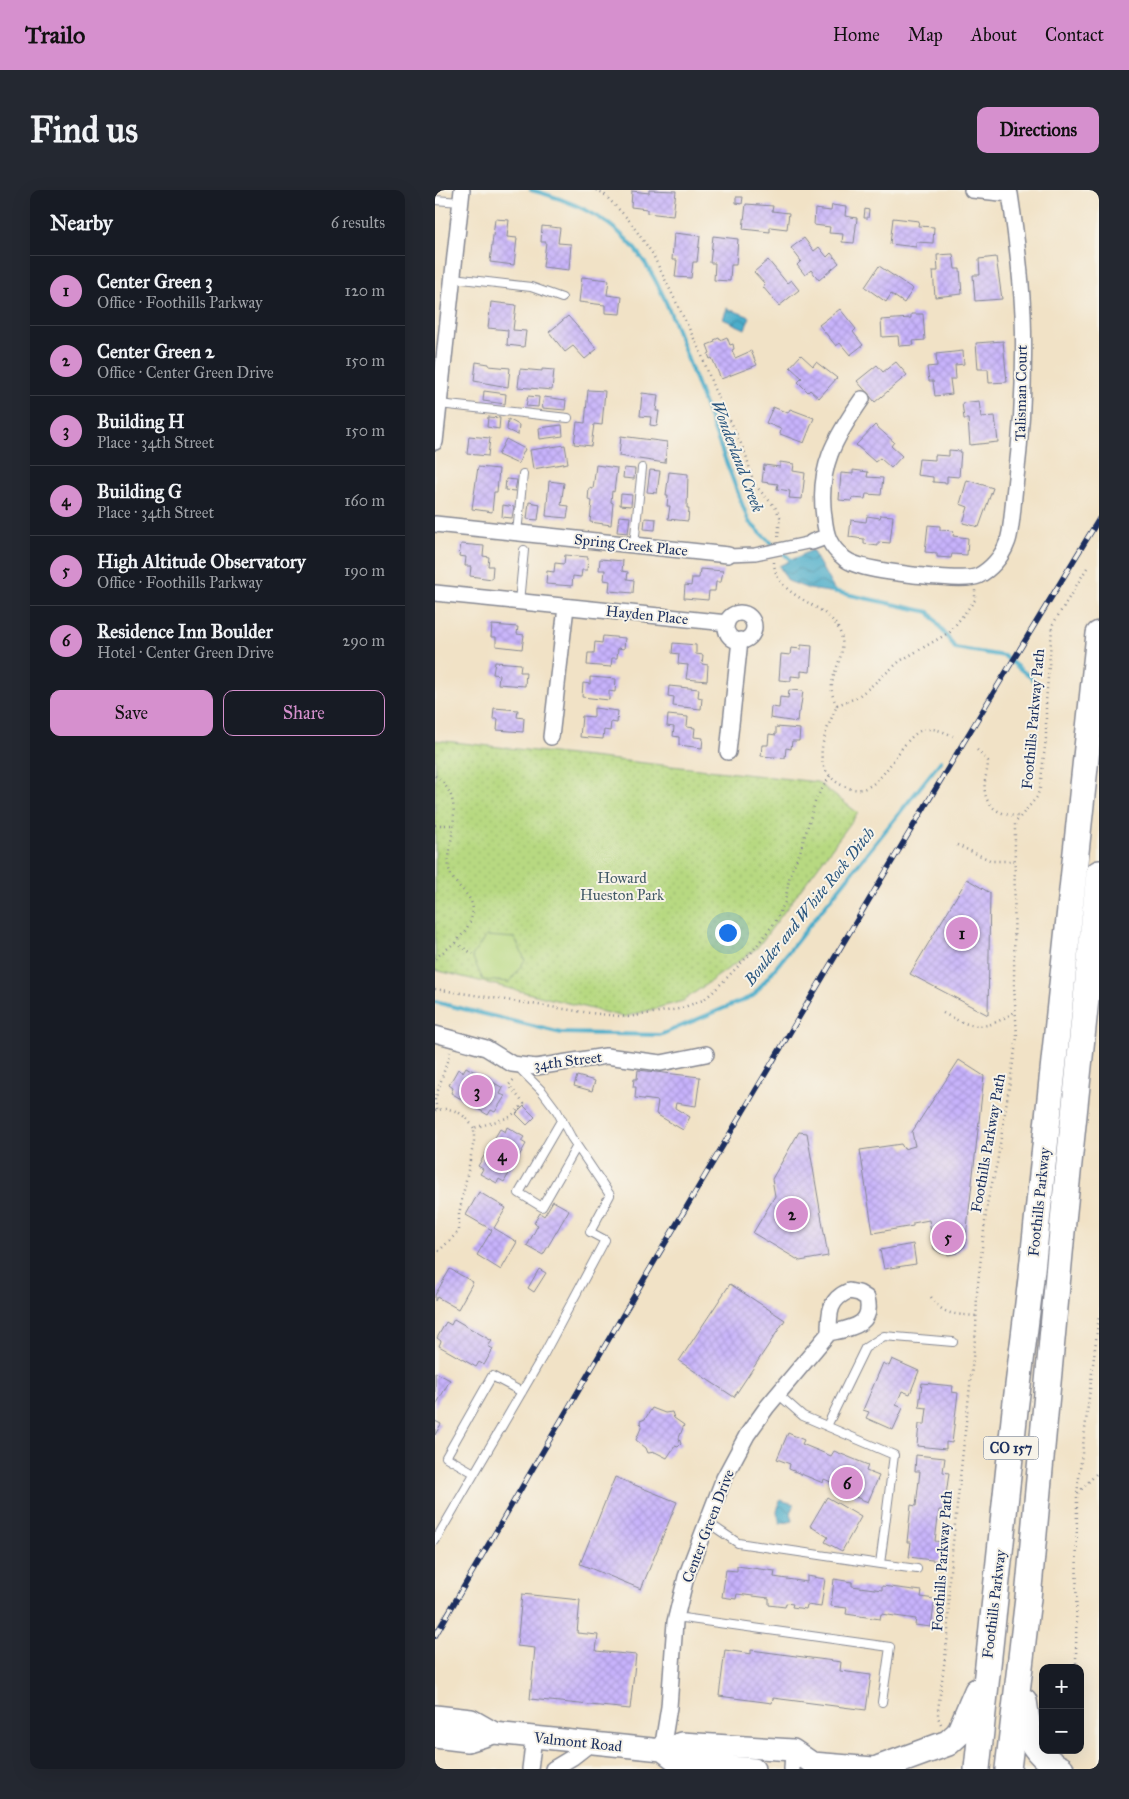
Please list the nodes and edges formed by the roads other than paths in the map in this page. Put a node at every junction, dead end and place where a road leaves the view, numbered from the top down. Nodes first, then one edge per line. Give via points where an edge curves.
1 (972, 190) edge
2 (461, 196) edge
3 (435, 200) edge
4 (453, 278) junction
5 (562, 298) dead end
6 (862, 398) dead end
7 (439, 404) junction
8 (567, 418) dead end
9 (435, 442) edge
10 (641, 468) dead end
11 (523, 474) dead end
12 (435, 524) edge
13 (517, 533) junction
14 (826, 537) junction
15 (812, 542) joint
16 (634, 545) junction
17 (524, 550) dead end
18 (728, 555) joint
19 (435, 593) edge
20 (519, 602) junction
21 (566, 607) junction
22 (727, 623) junction
23 (1099, 634) edge
24 (740, 640) junction
25 (551, 737) dead end
26 (728, 752) dead end
27 (1099, 873) edge
28 (435, 1034) edge
29 (706, 1054) dead end
30 (522, 1068) junction
31 (562, 1119) junction
32 (577, 1146) junction
33 (829, 1332) dead end
34 (953, 1342) dead end
35 (522, 1392) junction
36 (778, 1394) junction
37 (827, 1426) junction
38 (475, 1473) junction
39 (707, 1522) junction
40 (435, 1541) edge
41 (880, 1564) junction
42 (917, 1569) dead end
43 (676, 1617) junction
44 (986, 1668) junction
45 (1020, 1671) junction
46 (883, 1702) dead end
47 (435, 1716) edge
48 (494, 1733) junction
49 (435, 1737) edge
50 (533, 1737) junction
51 (591, 1743) junction
52 (662, 1750) junction
53 (799, 1763) edge
54 (868, 1768) edge
55 (530, 1769) edge
56 (553, 1769) edge
57 (754, 1769) edge
58 (886, 1769) edge
59 (977, 1769) edge
60 (1008, 1769) edge
61 (1061, 1769) edge

1 - 14 street, Talisman Court via 1010,194 1015,230 1023,315 1021,438 1008,543 994,564 976,578 935,578 852,563
2 - 3 lane
2 - 4 street
4 - 5 lane via 531,287
4 - 7 street
6 - 14 street via 839,432 824,468 822,506
7 - 8 lane
7 - 9 street
10 - 16 lane
11 - 13 lane
12 - 13 street, Spring Creek Place
13 - 16 street, Spring Creek Place
14 - 15 street, Spring Creek Place
15 - 18 street, Spring Creek Place via 755,554
16 - 18 street, Spring Creek Place
17 - 20 lane
19 - 20 street, Hayden Place
20 - 21 street, Hayden Place
21 - 22 street, Hayden Place
21 - 25 street
22 - 24 street via 728,634
22 - 24 street, Hayden Place via 739,613 751,618 752,634
23 - 44 highway, Foothills Parkway / CO 157
24 - 26 street
27 - 45 highway, Foothills Parkway / CO 157
28 - 30 street, 34th Street via 486,1048
29 - 30 street, 34th Street via 661,1063 606,1056
30 - 31 lane
31 - 32 lane
31 - 32 lane via 519,1193 542,1207
32 - 35 lane via 610,1195 591,1232 605,1240
33 - 36 street, Center Green Drive
34 - 37 lane via 884,1336 865,1348
35 - 38 lane
35 - 38 lane via 492,1376 446,1457
36 - 37 lane via 803,1416
36 - 39 street, Center Green Drive via 747,1435 724,1478
37 - 41 lane via 894,1454
38 - 40 lane
39 - 41 lane via 738,1543
39 - 43 street, Center Green Drive
41 - 42 lane
43 - 46 lane via 890,1647
43 - 52 street, Center Green Drive
44 - 54 highway via 954,1738 941,1747
44 - 59 highway, Foothills Parkway / CO 157
45 - 60 highway, Foothills Parkway / CO 157
45 - 61 highway via 1031,1739 1040,1752
47 - 48 main road, Valmont Road via 471,1720
48 - 49 main road, Valmont Road via 468,1741
48 - 50 main road, Valmont Road
50 - 51 main road, Valmont Road
50 - 55 street
51 - 52 main road, Valmont Road
51 - 56 street
52 - 53 main road, Valmont Road via 681,1743
52 - 57 main road, Valmont Road via 679,1763
53 - 54 main road, Valmont Road
54 - 58 main road, Valmont Road

